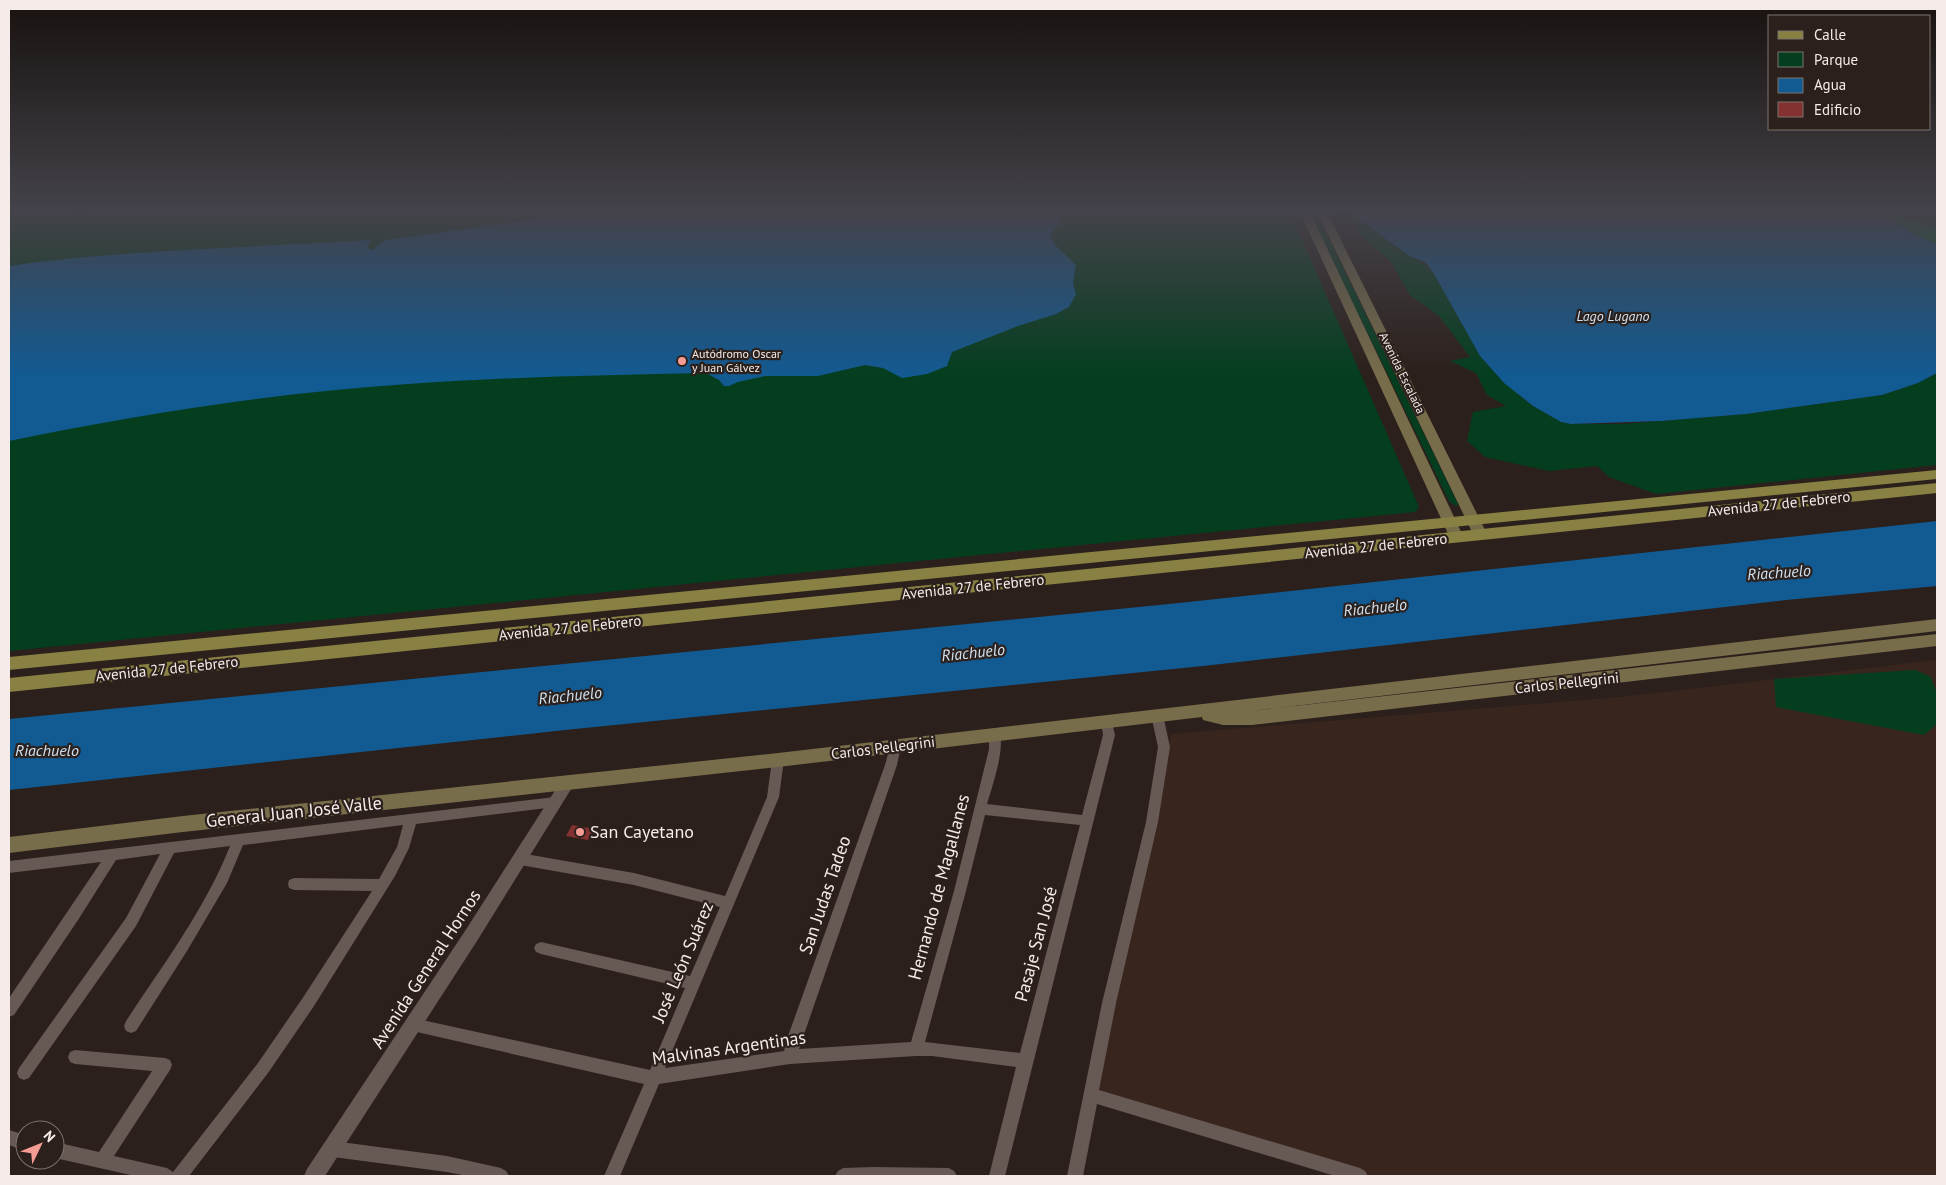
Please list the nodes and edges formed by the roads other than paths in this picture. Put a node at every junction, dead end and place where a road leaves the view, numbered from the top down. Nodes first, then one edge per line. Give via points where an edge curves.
1 (1330, 265) edge
2 (1348, 265) edge
3 (1937, 474) edge
4 (1937, 488) edge
5 (1472, 519) junction
6 (1450, 522) junction
7 (1481, 536) junction
8 (1457, 538) junction
9 (1937, 625) edge
10 (1937, 640) edge
11 (9, 664) edge
12 (9, 685) edge
13 (1198, 711) junction
14 (1157, 715) junction
15 (1107, 721) junction
16 (995, 734) junction
17 (895, 746) junction
18 (778, 760) junction
19 (568, 782) junction
20 (555, 802) junction
21 (980, 809) junction
22 (411, 820) junction
23 (1087, 821) junction
24 (239, 839) junction
25 (12, 845) edge
26 (170, 848) junction
27 (112, 855) junction
28 (520, 859) junction
29 (9, 867) edge
30 (294, 884) dead end
31 (383, 885) junction
32 (729, 903) junction
33 (541, 948) dead end
34 (694, 983) junction
35 (9, 1010) edge
36 (413, 1025) junction
37 (130, 1026) dead end
38 (916, 1049) junction
39 (790, 1057) junction
40 (75, 1058) dead end
41 (1025, 1061) junction
42 (24, 1073) dead end
43 (655, 1078) junction
44 (1090, 1095) junction
45 (333, 1149) junction
46 (65, 1152) edge
47 (102, 1161) junction
48 (873, 1175) edge
49 (167, 1176) edge
50 (179, 1176) edge
51 (314, 1176) edge
52 (501, 1176) edge
53 (612, 1176) edge
54 (843, 1176) edge
55 (949, 1176) edge
56 (997, 1176) edge
57 (1075, 1176) edge
58 (1360, 1176) edge

1 - 6 main road, Avenida Escalada
2 - 5 main road, Avenida Escalada
3 - 5 main road, Avenida 27 de Febrero
4 - 7 main road, Avenida 27 de Febrero
5 - 6 main road, Avenida 27 de Febrero
5 - 7 main road, Avenida Escalada
6 - 8 main road, Avenida Escalada
6 - 11 main road, Avenida 27 de Febrero
7 - 8 main road, Avenida 27 de Febrero
8 - 12 main road, Avenida 27 de Febrero
9 - 13 main road, Carlos Pellegrini
10 - 13 main road, Carlos Pellegrini via 1252,718 1222,718
13 - 14 main road, Carlos Pellegrini
14 - 15 main road, Carlos Pellegrini
14 - 44 street via 1164,746 1152,822
15 - 16 main road, Carlos Pellegrini
15 - 23 street, Pasaje San José via 1110,735
16 - 17 main road, Carlos Pellegrini
16 - 21 street, Hernando de Magallanes via 995,749
17 - 18 main road, Carlos Pellegrini
17 - 39 street, San Judas Tadeo
18 - 19 main road, Carlos Pellegrini
18 - 32 street, José León Suárez via 775,792
19 - 20 street, Avenida General Hornos
19 - 25 main road, General Juan José Valle
20 - 22 street, General Juan José Valle
20 - 28 street, Avenida General Hornos
21 - 23 street
21 - 38 street, Hernando de Magallanes
22 - 24 street, General Juan José Valle
22 - 31 street via 400,855
23 - 41 street, Pasaje San José
24 - 26 street, General Juan José Valle
24 - 37 street via 223,880
26 - 27 street, General Juan José Valle
26 - 42 street via 131,922
27 - 29 street, General Juan José Valle
27 - 35 street
28 - 32 street via 634,879
28 - 36 street, Avenida General Hornos
30 - 31 street
31 - 50 street via 281,1042
32 - 34 street, José León Suárez
33 - 34 street
34 - 43 street, José León Suárez
36 - 43 street, Malvinas Argentinas
36 - 45 street, Avenida General Hornos
38 - 39 street, Malvinas Argentinas
38 - 41 street, Malvinas Argentinas via 932,1048
39 - 43 street, Malvinas Argentinas
40 - 47 street via 165,1065
41 - 56 street, Pasaje San José
43 - 53 street, José León Suárez
44 - 57 street
44 - 58 street
45 - 51 street, Avenida General Hornos
45 - 52 street via 447,1164
46 - 47 street
47 - 49 street
48 - 54 street
48 - 55 street

